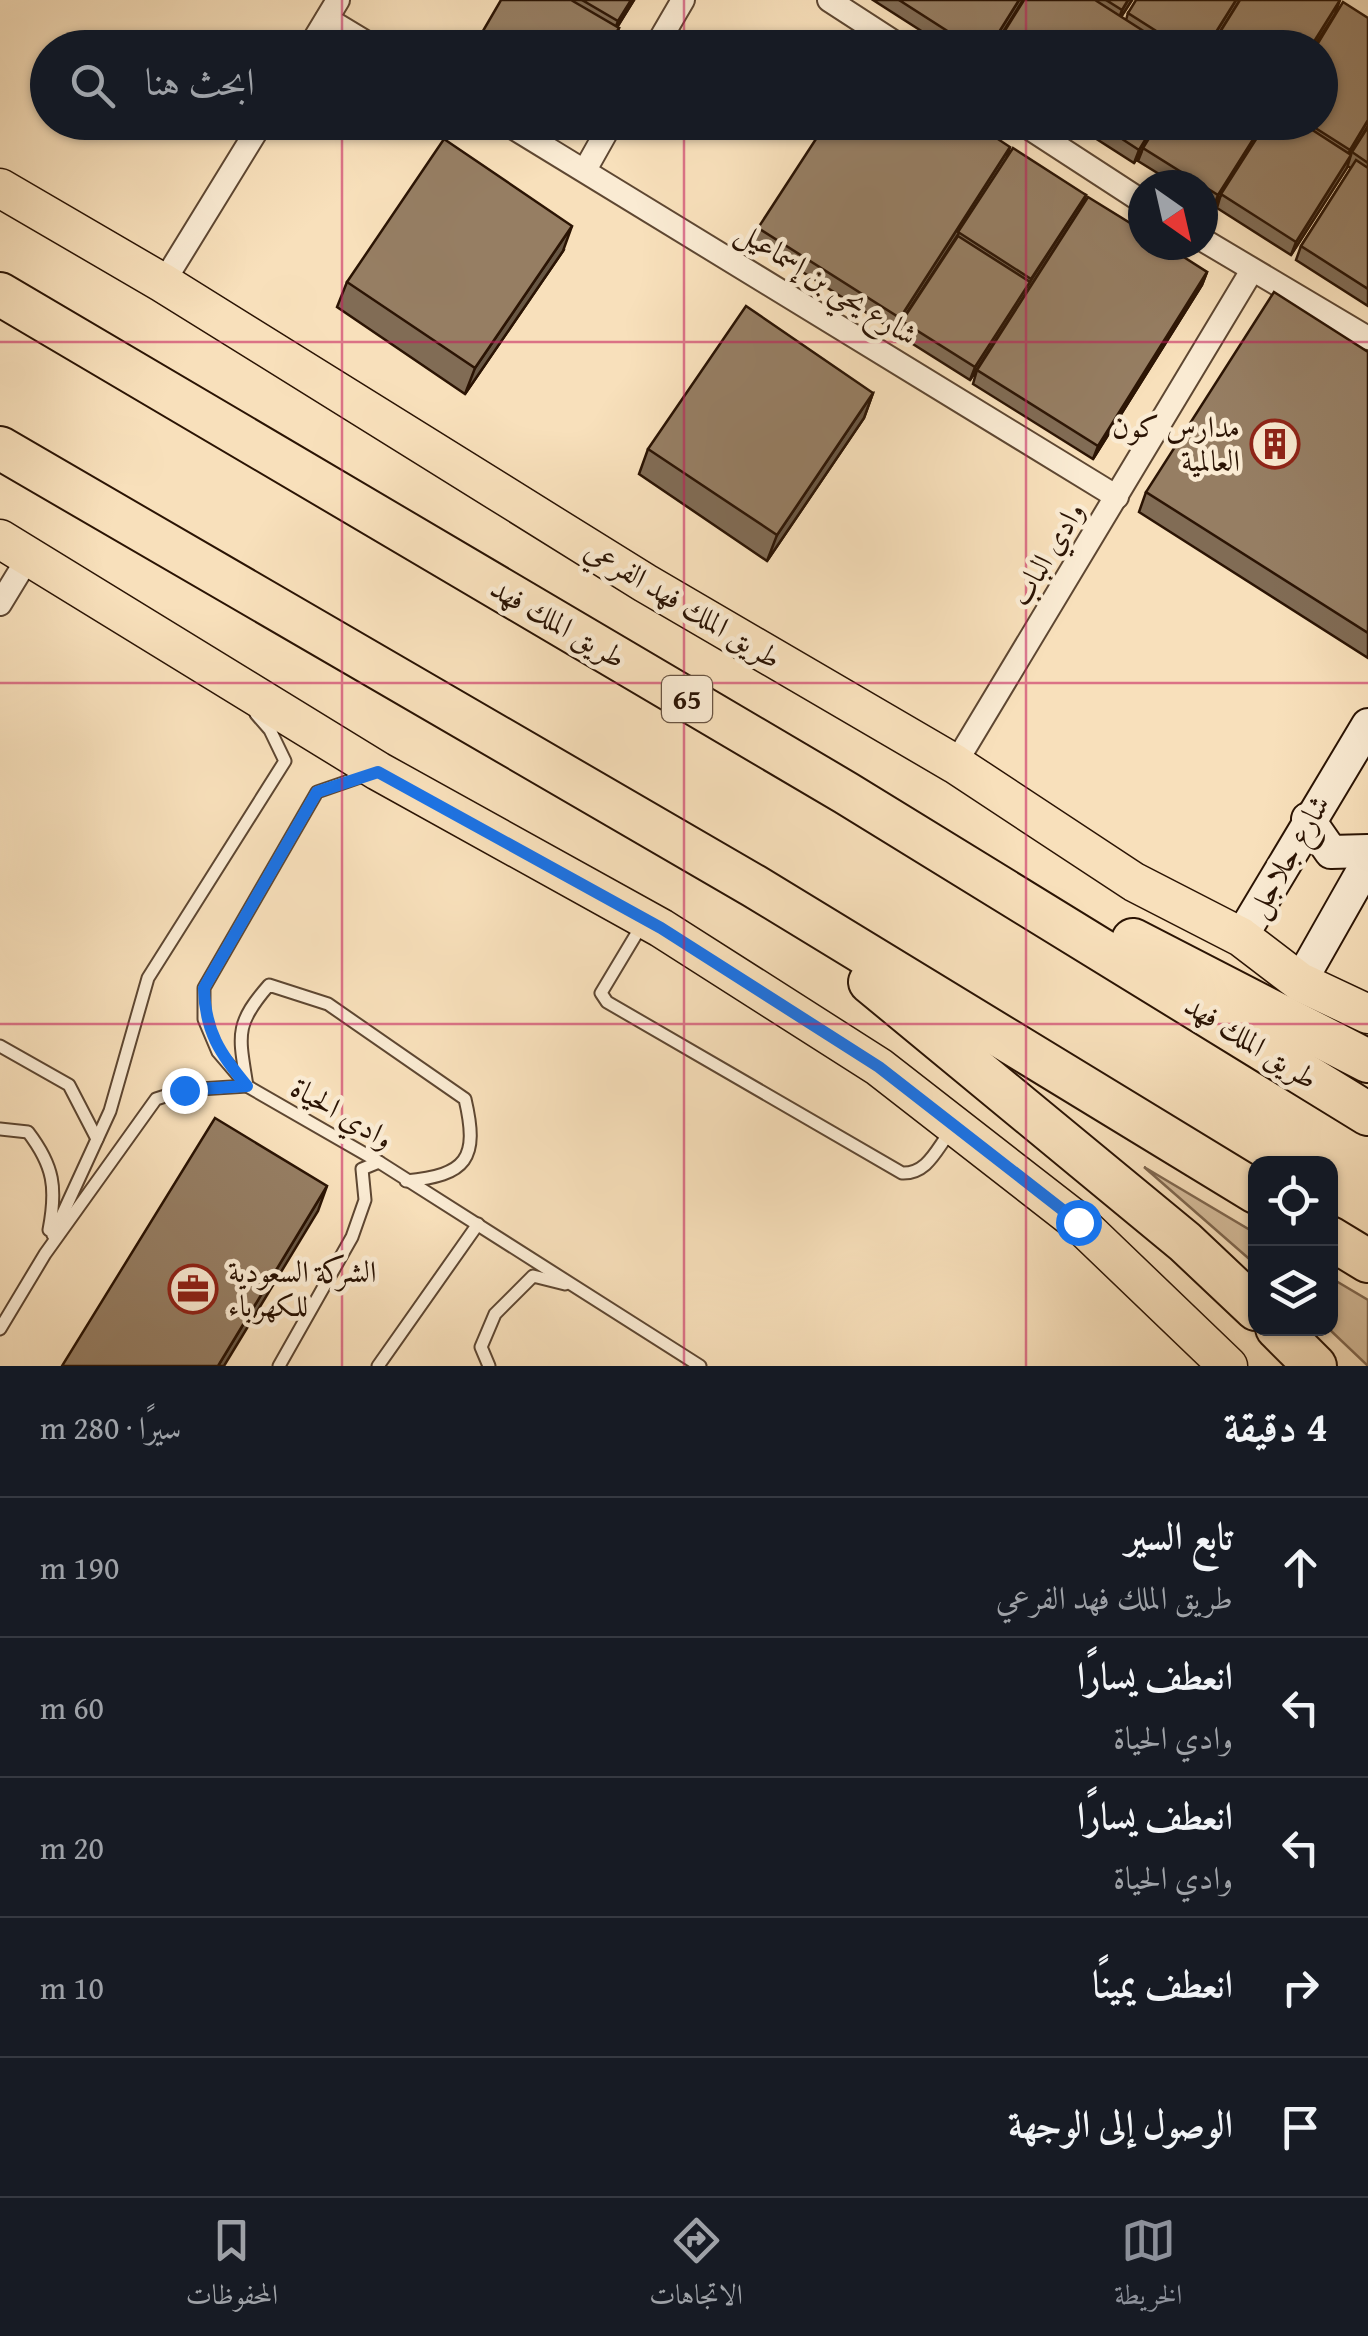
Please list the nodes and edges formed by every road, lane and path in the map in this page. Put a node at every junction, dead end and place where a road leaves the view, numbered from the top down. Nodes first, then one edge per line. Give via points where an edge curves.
1 (682, 0) edge
2 (829, 0) edge
3 (332, 10) edge
4 (355, 30) edge
5 (665, 30) edge
6 (875, 30) edge
7 (251, 140) edge
8 (534, 140) edge
9 (602, 140) edge
10 (1048, 140) edge
11 (585, 170) junction
12 (0, 188) edge
13 (1128, 192) edge
14 (1218, 250) edge
15 (1252, 272) junction
16 (0, 281) edge
17 (163, 283) junction
18 (0, 294) edge
19 (1368, 338) edge
20 (105, 356) junction
21 (0, 452) edge
22 (1117, 497) junction
23 (14, 549) edge
24 (0, 604) edge
25 (224, 677) junction
26 (1368, 725) edge
27 (955, 764) junction
28 (378, 772) junction
29 (846, 793) junction
30 (1308, 819) junction
31 (1368, 852) edge
32 (1368, 862) edge
33 (754, 886) junction
34 (645, 920) junction
35 (1241, 937) junction
36 (1300, 982) junction
37 (1368, 1014) edge
38 (0, 1046) edge
39 (1368, 1061) edge
40 (247, 1086) junction
41 (1368, 1114) edge
42 (954, 1126) junction
43 (0, 1129) edge
44 (97, 1138) junction
45 (379, 1162) junction
46 (406, 1181) junction
47 (1248, 1187) edge
48 (478, 1224) junction
49 (1338, 1243) edge
50 (45, 1254) junction
51 (1368, 1261) edge
52 (574, 1286) junction
53 (1248, 1302) edge
54 (0, 1329) edge
55 (1285, 1336) edge
56 (1224, 1363) edge
57 (279, 1366) edge
58 (378, 1366) edge
59 (489, 1366) edge
60 (700, 1366) edge
61 (1316, 1366) edge

1 - 5 street
2 - 6 street
3 - 4 street
7 - 17 street
8 - 11 street, شارع يحي بن إسماعيل
9 - 11 street
10 - 13 street
11 - 22 street, شارع يحي بن إسماعيل
12 - 17 main road, طريق الملك فهد الفرعي
14 - 15 street
15 - 19 street
15 - 22 street, وادي الباب
16 - 20 highway
17 - 27 main road, طريق الملك فهد الفرعي via 644,584
18 - 20 highway, طريق الملك فهد / 65
20 - 29 highway, طريق الملك فهد / 65
21 - 33 highway
22 - 27 street, وادي الباب
23 - 24 street
23 - 25 main road
25 - 28 main road
25 - 44 lane via 270,730 285,760 148,978
26 - 30 street, شارع جلاجل
27 - 35 main road, طريق الملك فهد الفرعي via 1134,882
28 - 34 main road
28 - 40 lane, وادي الحياة via 317,792 204,988 204,1019 218,1052
29 - 39 highway
29 - 41 highway, طريق الملك فهد / 65
30 - 31 street via 1331,852
30 - 35 street, شارع جلاجل
32 - 36 street
33 - 47 highway
33 - 53 highway
34 - 42 main road via 879,1067
34 - 42 lane via 601,993 606,1002 902,1173 924,1168
35 - 36 main road, طريق الملك فهد الفرعي
36 - 37 main road, طريق الملك فهد الفرعي
38 - 44 lane via 69,1085
40 - 45 lane, وادي الحياة
40 - 46 lane via 243,1015 269,985 328,1004 465,1099 474,1136 463,1165 443,1178
40 - 50 lane via 156,1098
42 - 56 main road via 1078,1222
43 - 50 lane via 28,1132 49,1159 54,1201
44 - 50 lane
45 - 46 lane, وادي الحياة
45 - 57 lane via 362,1169 365,1200 352,1237
46 - 48 lane, وادي الحياة
48 - 52 lane, وادي الحياة
48 - 58 lane
49 - 51 highway
50 - 54 lane
52 - 59 lane via 533,1276 495,1314 482,1347
52 - 60 lane, وادي الحياة
55 - 61 highway

